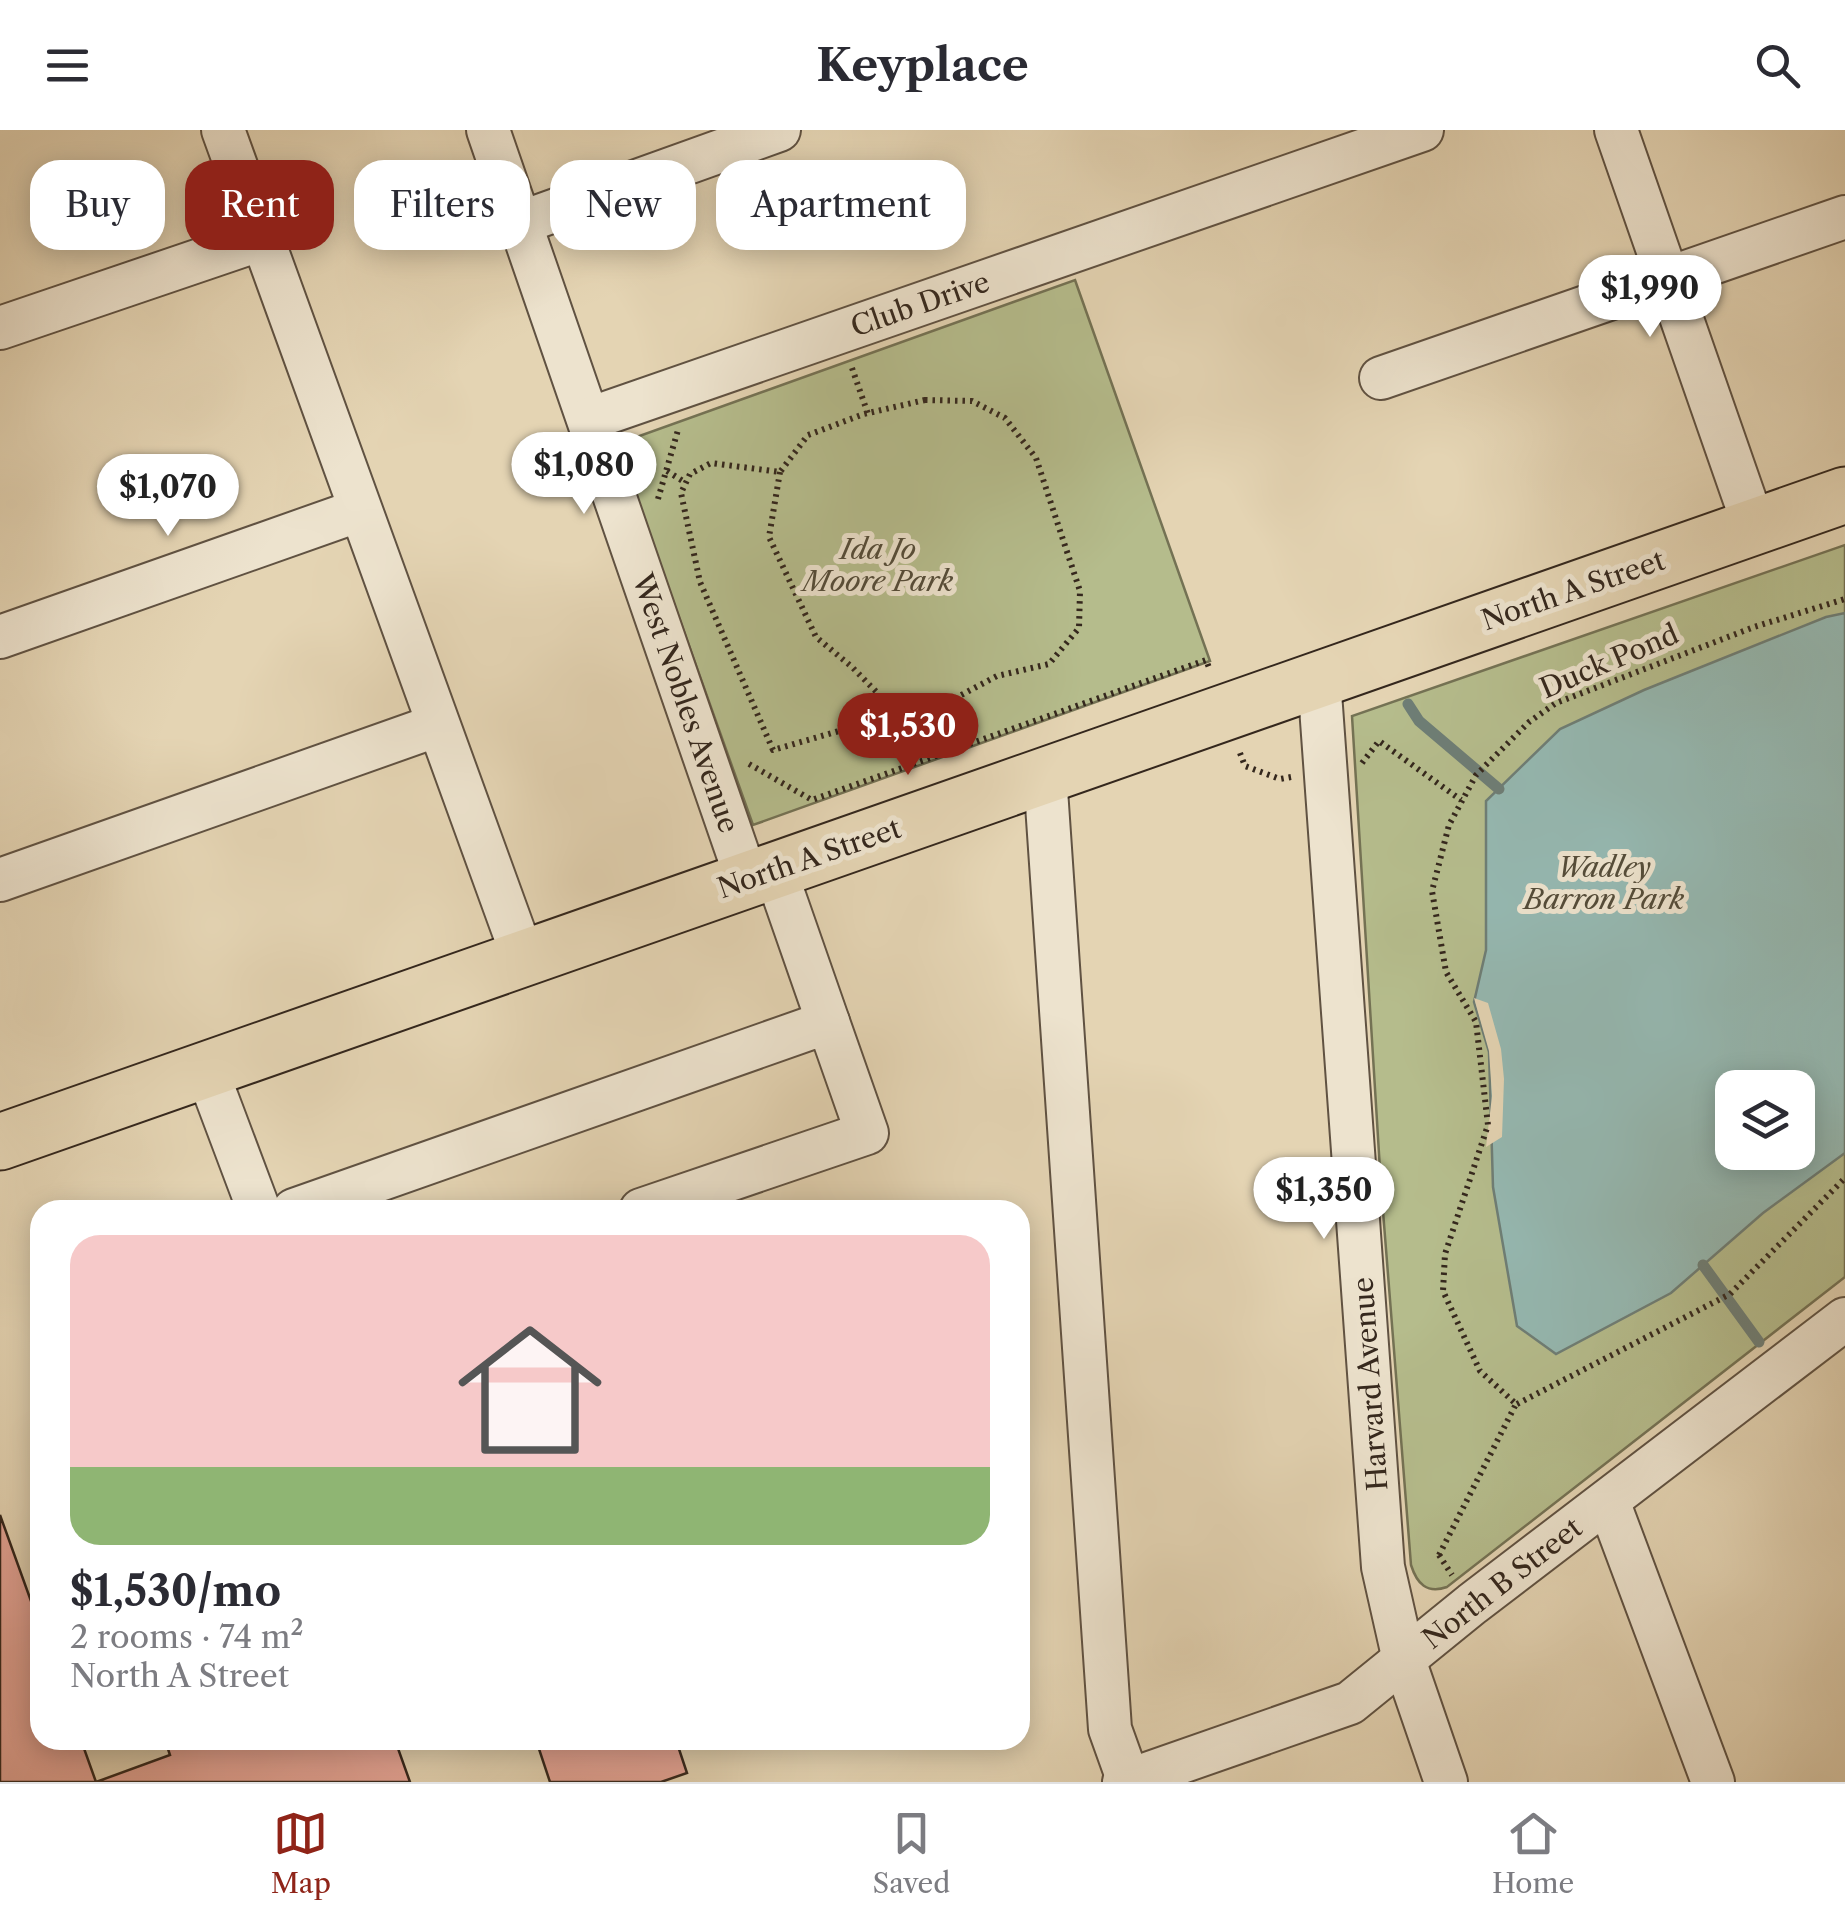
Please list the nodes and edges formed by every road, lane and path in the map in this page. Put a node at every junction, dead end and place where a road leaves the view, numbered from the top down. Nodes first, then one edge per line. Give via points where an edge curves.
1 (223, 130) edge
2 (488, 130) edge
3 (779, 130) edge
4 (1422, 130) edge
5 (1616, 130) edge
6 (234, 160) edge
7 (498, 160) edge
8 (1845, 217) edge
9 (530, 218) edge
10 (227, 250) edge
11 (266, 250) edge
12 (530, 250) edge
13 (1667, 278) junction
14 (0, 328) edge
15 (864, 357) dead end
16 (1381, 378) dead end
17 (868, 414) junction
18 (588, 419) junction
19 (680, 425) dead end
20 (667, 471) junction
21 (780, 472) junction
22 (686, 483) junction
23 (1845, 495) edge
24 (655, 509) dead end
25 (360, 510) junction
26 (1754, 526) junction
27 (1845, 599) edge
28 (0, 637) edge
29 (1319, 679) junction
30 (1225, 712) junction
31 (898, 714) junction
32 (438, 725) junction
33 (734, 755) dead end
34 (1326, 770) junction
35 (1046, 775) junction
36 (1461, 800) junction
37 (761, 875) junction
38 (0, 880) edge
39 (524, 957) junction
40 (828, 1022) junction
41 (206, 1069) junction
42 (0, 1142) edge
43 (1845, 1178) edge
44 (256, 1200) edge
45 (322, 1200) edge
46 (670, 1200) edge
47 (1842, 1332) edge
48 (1516, 1404) junction
49 (1608, 1501) junction
50 (1439, 1555) dead end
51 (1404, 1660) junction
52 (1127, 1782) edge
53 (1446, 1782) edge
54 (1713, 1782) edge

1 - 6 street
2 - 7 street, West Nobles Avenue
3 - 9 street
4 - 18 street, Club Drive
5 - 13 street
8 - 13 street
10 - 14 street
11 - 25 street
12 - 18 street, West Nobles Avenue
13 - 16 street
13 - 26 street
15 - 17 path via 850,362
17 - 21 path via 808,436
17 - 31 path via 925,400 972,401 1005,418 1036,458 1080,590 1079,628 1048,664 997,676 916,718
18 - 37 street, West Nobles Avenue
19 - 20 path
20 - 22 path
20 - 24 path
21 - 22 path via 711,463
21 - 31 path via 769,536 816,637
22 - 31 path via 681,493 700,582 773,750
23 - 26 main road, North A Street
25 - 28 street
25 - 32 street
26 - 29 main road, North A Street
27 - 36 path, Duck Pond via 1556,703 1487,762
29 - 30 main road, North A Street
29 - 34 street, Harvard Avenue
30 - 33 path via 1206,660 812,800
30 - 34 path via 1245,766 1280,779
30 - 35 main road, North A Street
32 - 38 street
32 - 39 street
34 - 36 path via 1364,763 1379,741
34 - 51 street, Harvard Avenue via 1383,1567
35 - 37 main road, North A Street
35 - 52 street via 1110,1728
36 - 48 path, Duck Pond via 1432,891 1446,972 1476,1022 1488,1126 1446,1254 1443,1292 1480,1371
37 - 39 main road, North A Street
37 - 40 street, West Nobles Avenue
39 - 41 main road, North A Street
40 - 45 street
40 - 46 street, West Nobles Avenue via 866,1133
41 - 42 main road, North A Street
41 - 44 street
43 - 48 path via 1730,1294
47 - 49 street, North B Street
48 - 50 path
49 - 51 street, North B Street
49 - 54 street
51 - 52 street, North B Street via 1350,1703
51 - 53 street, Harvard Avenue

